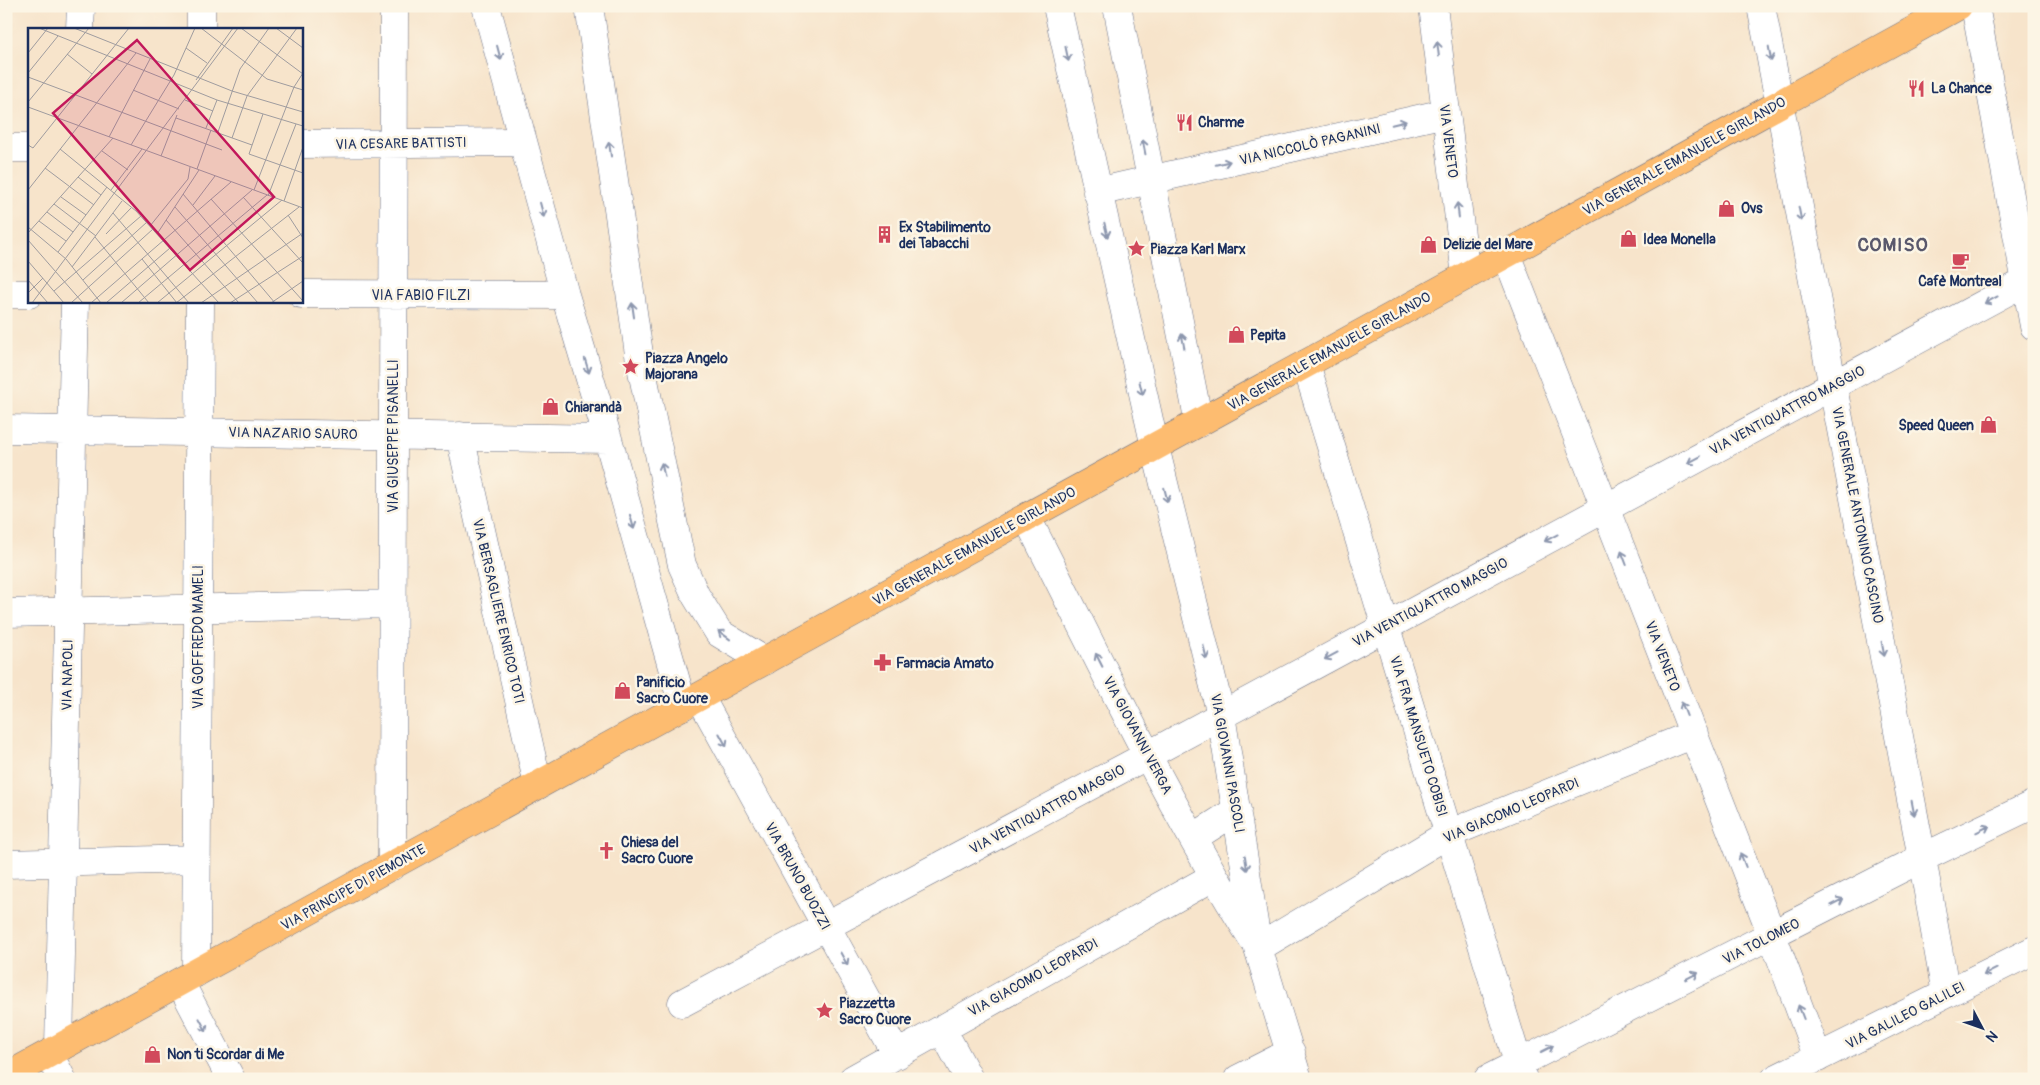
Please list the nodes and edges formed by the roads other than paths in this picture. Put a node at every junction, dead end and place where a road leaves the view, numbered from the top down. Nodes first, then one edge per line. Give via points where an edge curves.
1 (81, 6) edge
2 (201, 6) edge
3 (394, 6) edge
4 (486, 6) edge
5 (589, 6) edge
6 (1057, 6) edge
7 (1117, 6) edge
8 (1433, 6) edge
9 (1761, 6) edge
10 (1958, 6) edge
11 (1975, 6) edge
12 (80, 28) edge
13 (201, 28) edge
14 (1779, 104) junction
15 (1446, 113) junction
16 (512, 142) junction
17 (393, 143) junction
18 (302, 144) edge
19 (6, 148) edge
20 (28, 148) edge
21 (1163, 177) junction
22 (1097, 192) junction
23 (1506, 254) junction
24 (1466, 276) junction
25 (2030, 279) edge
26 (6, 294) edge
27 (28, 294) edge
28 (302, 294) edge
29 (393, 294) junction
30 (553, 295) junction
31 (74, 302) edge
32 (200, 302) edge
33 (2034, 326) edge
34 (1306, 364) junction
35 (1833, 385) junction
36 (1199, 423) junction
37 (6, 429) edge
38 (72, 430) junction
39 (199, 432) junction
40 (393, 435) junction
41 (460, 436) junction
42 (608, 438) junction
43 (1155, 447) junction
44 (1605, 508) junction
45 (1027, 518) junction
46 (392, 604) junction
47 (198, 609) junction
48 (68, 612) junction
49 (6, 613) edge
50 (1386, 626) junction
51 (765, 661) junction
52 (692, 701) junction
53 (1221, 715) junction
54 (1694, 734) junction
55 (1148, 755) junction
56 (538, 785) junction
57 (2034, 804) edge
58 (1237, 810) junction
59 (1448, 834) junction
60 (1193, 838) junction
61 (1922, 858) junction
62 (196, 859) junction
63 (63, 862) junction
64 (6, 864) edge
65 (392, 866) junction
66 (1213, 876) junction
67 (826, 926) junction
68 (1772, 935) junction
69 (1258, 948) junction
70 (2034, 950) edge
71 (188, 977) junction
72 (1946, 994) junction
73 (682, 1003) dead end
74 (942, 1029) junction
75 (54, 1051) junction
76 (1290, 1052) junction
77 (897, 1055) junction
78 (1818, 1058) junction
79 (1520, 1071) edge
80 (6, 1078) edge
81 (62, 1079) edge
82 (231, 1079) edge
83 (853, 1079) edge
84 (969, 1079) edge
85 (1238, 1079) edge
86 (1298, 1079) edge
87 (1488, 1079) edge
88 (1775, 1079) edge

1 - 12 street
2 - 13 street
3 - 17 street, VIA GIUSEPPE PISANELLI
4 -> 16 street, VIA BRUNO BUOZZI
51 -> 5 street via 719,633 682,566 640,361
6 -> 22 street, VIA GIOVANNI PASCOLI
21 -> 7 street
15 -> 8 street, VIA VENETO
9 -> 14 street, VIA GENERALE ANTONINO CASCINO
10 - 14 main road, VIA GENERALE EMANUELE GIRLANDO
11 - 25 street
14 - 23 main road, VIA GENERALE EMANUELE GIRLANDO
14 -> 35 street, VIA GENERALE ANTONINO CASCINO
21 -> 15 street, VIA NICCOLÒ PAGANINI
24 -> 15 street, VIA VENETO
16 - 17 street, VIA CESARE BATTISTI
16 -> 30 street, VIA BRUNO BUOZZI
17 - 18 street, VIA CESARE BATTISTI
17 - 29 street, VIA GIUSEPPE PISANELLI
19 - 20 street
21 - 22 street, VIA NICCOLÒ PAGANINI
36 -> 21 street
22 -> 43 street, VIA GIOVANNI PASCOLI
23 - 24 main road, VIA GENERALE EMANUELE GIRLANDO
23 - 44 street, VIA VENETO
24 - 34 main road, VIA GENERALE EMANUELE GIRLANDO
25 - 33 street
25 -> 35 street, VIA VENTIQUATTRO MAGGIO
26 - 27 street
28 - 29 street, VIA FABIO FILZI
29 - 30 street, VIA FABIO FILZI
29 - 40 street, VIA GIUSEPPE PISANELLI
30 -> 42 street, VIA BRUNO BUOZZI
31 - 38 street, VIA NAPOLI
32 - 39 street, VIA GOFFREDO MAMELI
34 - 36 main road, VIA GENERALE EMANUELE GIRLANDO
34 - 50 street, VIA FRA MANSUETO COBISI
35 -> 44 street, VIA VENTIQUATTRO MAGGIO
35 -> 61 street, VIA GENERALE ANTONINO CASCINO
36 - 43 main road, VIA GENERALE EMANUELE GIRLANDO
37 - 38 street, VIA NAZARIO SAURO
38 - 39 street, VIA NAZARIO SAURO
38 - 48 street, VIA NAPOLI
39 - 40 street, VIA NAZARIO SAURO
39 - 47 street, VIA GOFFREDO MAMELI
40 - 41 street, VIA NAZARIO SAURO
40 - 46 street, VIA GIUSEPPE PISANELLI
41 - 42 street, VIA NAZARIO SAURO
41 - 56 street, VIA BERSAGLIERE ENRICO TOTI
42 -> 52 street, VIA BRUNO BUOZZI
43 - 45 main road, VIA GENERALE EMANUELE GIRLANDO
43 -> 53 street, VIA GIOVANNI PASCOLI
44 -> 50 street, VIA VENTIQUATTRO MAGGIO
54 -> 44 street, VIA VENETO
45 - 51 main road, VIA GENERALE EMANUELE GIRLANDO
55 -> 45 street, VIA GIOVANNI VERGA
46 - 47 street
46 - 65 street, VIA GIUSEPPE PISANELLI
47 - 48 street
47 - 62 street, VIA GOFFREDO MAMELI
48 - 49 street
48 - 63 street, VIA NAPOLI
50 -> 53 street, VIA VENTIQUATTRO MAGGIO
50 - 59 street, VIA FRA MANSUETO COBISI
51 - 52 main road, VIA GENERALE EMANUELE GIRLANDO
52 - 56 main road, VIA PRINCIPE DI PIEMONTE
52 -> 67 street, VIA BRUNO BUOZZI
53 - 55 street, VIA VENTIQUATTRO MAGGIO
53 - 58 street, VIA GIOVANNI PASCOLI
54 - 59 street, VIA GIACOMO LEOPARDI
68 -> 54 street, VIA VENETO
55 - 60 street, VIA GIOVANNI VERGA
55 - 67 street, VIA VENTIQUATTRO MAGGIO
56 - 65 main road, VIA PRINCIPE DI PIEMONTE
61 -> 57 street, VIA TOLOMEO
58 - 60 street
58 -> 69 street, VIA GIOVANNI PASCOLI
59 - 69 street, VIA GIACOMO LEOPARDI
59 - 79 street, VIA FRA MANSUETO COBISI
60 - 66 street, VIA GIOVANNI VERGA
68 -> 61 street, VIA TOLOMEO
61 - 72 street, VIA GENERALE ANTONINO CASCINO
62 - 63 street
62 - 71 street, VIA GOFFREDO MAMELI
63 - 64 street
63 - 75 street, VIA NAPOLI
65 - 71 main road, VIA PRINCIPE DI PIEMONTE
66 - 69 street, VIA GIOVANNI VERGA
66 - 74 street, VIA GIACOMO LEOPARDI
67 - 73 street, VIA VENTIQUATTRO MAGGIO
67 -> 77 street, VIA BRUNO BUOZZI
78 -> 68 street, VIA VENETO
79 -> 68 street, VIA TOLOMEO
69 - 76 street, VIA GIOVANNI PASCOLI
70 -> 72 street, VIA GALILEO GALILEI
71 - 75 main road, VIA PRINCIPE DI PIEMONTE
71 -> 82 street
72 - 78 street, VIA GALILEO GALILEI
74 - 77 street, VIA GIACOMO LEOPARDI
74 - 84 street
75 - 80 main road, VIA PRINCIPE DI PIEMONTE
75 - 81 street
76 - 85 street
76 - 86 street, VIA GIOVANNI PASCOLI
77 - 83 street, VIA GIACOMO LEOPARDI
78 - 88 street, VIA GALILEO GALILEI
79 - 87 street, VIA TOLOMEO

